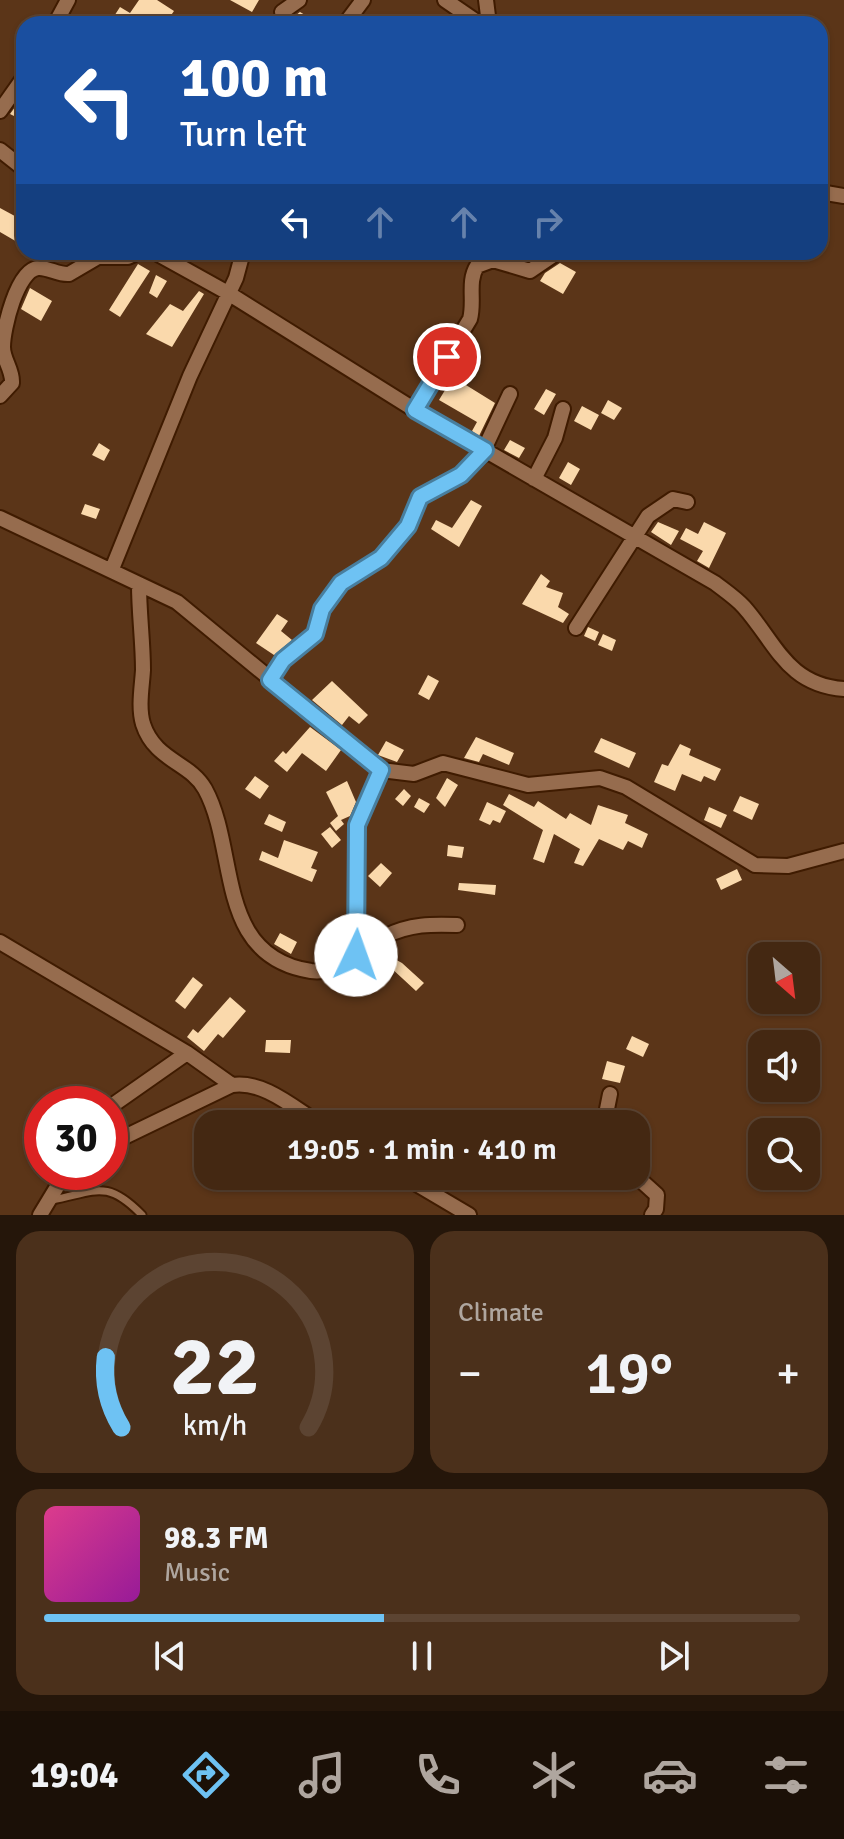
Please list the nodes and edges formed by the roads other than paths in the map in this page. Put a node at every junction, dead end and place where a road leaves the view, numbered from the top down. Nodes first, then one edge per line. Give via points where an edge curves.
1 (299, 0) edge
2 (445, 0) edge
3 (282, 12) dead end
4 (468, 16) edge
5 (16, 88) edge
6 (0, 111) edge
7 (0, 150) edge
8 (16, 163) edge
9 (93, 260) edge
10 (168, 260) edge
11 (240, 260) edge
12 (493, 260) edge
13 (493, 260) edge
14 (546, 260) edge
15 (228, 293) junction
16 (510, 394) dead end
17 (0, 396) edge
18 (563, 409) dead end
19 (415, 410) junction
20 (485, 450) junction
21 (534, 479) junction
22 (687, 502) dead end
23 (0, 518) edge
24 (634, 537) junction
25 (112, 569) junction
26 (139, 585) junction
27 (576, 628) dead end
28 (270, 680) junction
29 (844, 689) edge
30 (381, 770) junction
31 (844, 851) edge
32 (457, 925) dead end
33 (0, 942) edge
34 (356, 955) junction
35 (187, 1053) junction
36 (232, 1085) junction
37 (128, 1094) edge
38 (610, 1094) dead end
39 (298, 1110) edge
40 (607, 1110) edge
41 (128, 1135) edge
42 (650, 1189) edge
43 (55, 1190) edge
44 (427, 1190) edge
45 (49, 1201) junction
46 (40, 1215) edge
47 (142, 1215) edge
48 (469, 1215) edge
49 (652, 1215) edge

1 - 3 street
2 - 4 street
5 - 6 street
7 - 8 street
9 - 17 street via 69,274 40,268 29,272 6,324 4,355 12,383
10 - 15 street
11 - 15 street
12 - 14 street via 530,271
13 - 19 street via 477,266 471,279 470,319
15 - 19 street
15 - 25 street
16 - 20 street
18 - 21 street
19 - 20 street
20 - 21 street
20 - 28 street via 461,475 420,497 408,526 381,558 341,583 322,609 315,634 283,660
21 - 24 street
22 - 24 street via 673,499 655,508
23 - 25 street
24 - 27 street
24 - 29 street via 715,583 744,606 792,668 818,683
25 - 26 street
26 - 28 street via 177,602
26 - 34 street via 142,721 161,755 204,788 227,882 246,927 258,943 299,968 321,972
28 - 30 street
30 - 31 street via 406,775 443,763 543,786 600,778 626,787 755,865 788,866
30 - 34 street via 357,825
32 - 34 street via 411,926
33 - 35 street
35 - 36 street
35 - 37 street
36 - 39 street via 263,1088
36 - 41 street
38 - 40 street
42 - 49 street via 657,1195
43 - 45 street
44 - 48 street
45 - 46 street
45 - 47 lane via 93,1188 108,1190

